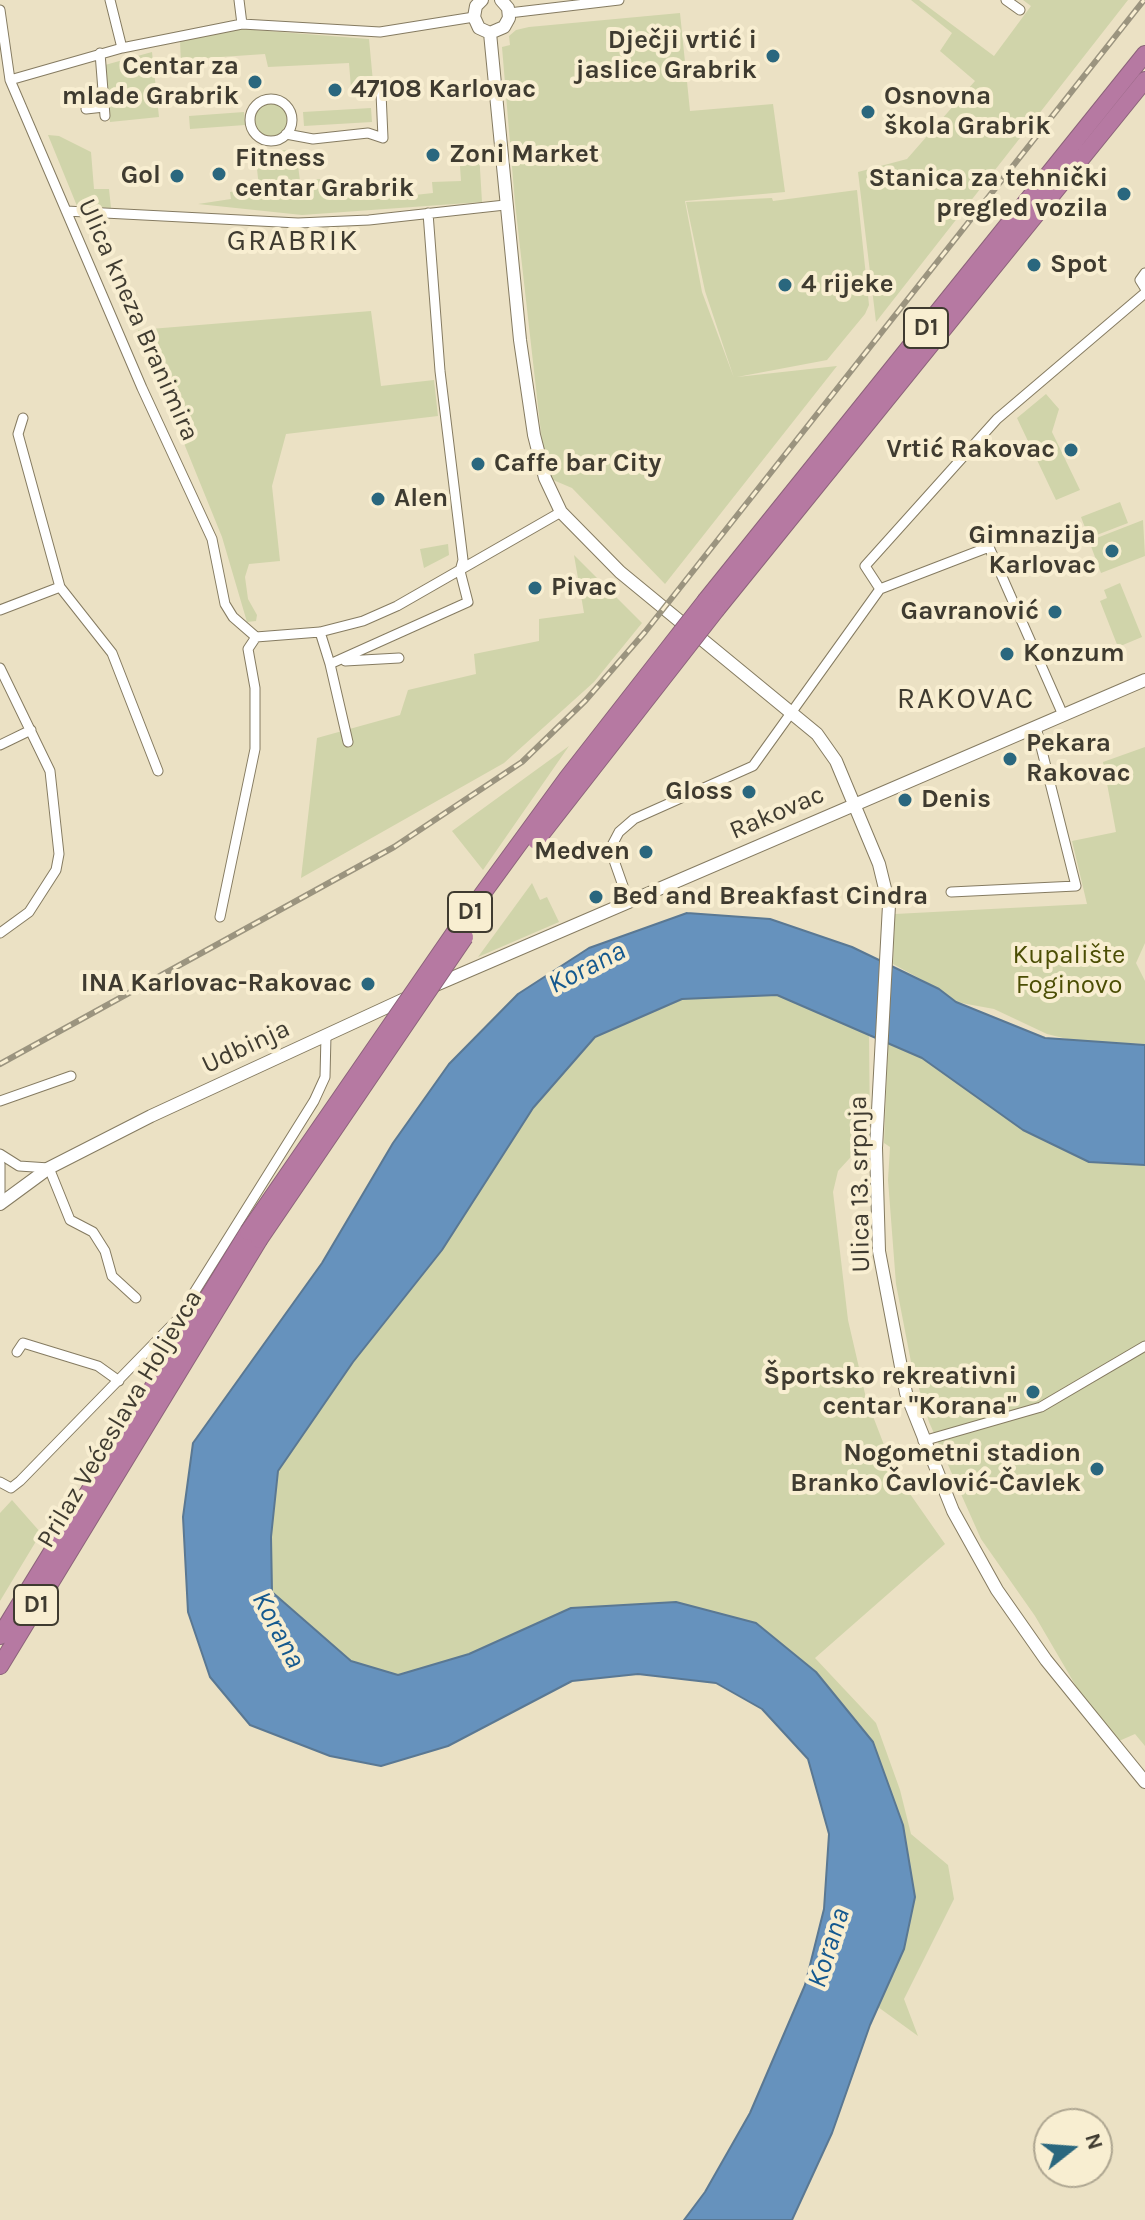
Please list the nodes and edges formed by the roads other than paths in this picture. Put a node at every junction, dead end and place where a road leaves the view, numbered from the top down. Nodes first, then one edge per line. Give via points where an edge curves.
1 (110, 0) edge
2 (239, 0) edge
3 (482, 0) edge
4 (501, 0) edge
5 (619, 0) edge
6 (1006, 0) edge
7 (0, 10) edge
8 (1020, 10) dead end
9 (509, 13) junction
10 (474, 17) junction
11 (242, 24) junction
12 (490, 33) junction
13 (122, 48) junction
14 (100, 53) junction
15 (1145, 54) edge
16 (10, 80) junction
17 (1145, 80) edge
18 (381, 93) dead end
19 (86, 109) dead end
20 (286, 134) junction
21 (505, 205) junction
22 (66, 211) junction
23 (428, 213) junction
24 (1145, 273) edge
25 (1145, 290) edge
26 (23, 418) dead end
27 (561, 512) junction
28 (460, 571) junction
29 (60, 587) junction
30 (880, 589) junction
31 (712, 605) junction
32 (0, 610) edge
33 (320, 632) junction
34 (256, 637) junction
35 (399, 658) dead end
36 (334, 662) junction
37 (0, 668) edge
38 (1145, 680) edge
39 (790, 712) junction
40 (1063, 715) junction
41 (1036, 727) junction
42 (31, 730) junction
43 (348, 742) dead end
44 (0, 745) edge
45 (158, 771) dead end
46 (855, 805) junction
47 (951, 892) dead end
48 (629, 903) junction
49 (220, 917) dead end
50 (0, 933) edge
51 (326, 1035) junction
52 (71, 1076) dead end
53 (0, 1101) edge
54 (0, 1154) edge
55 (0, 1164) edge
56 (49, 1168) junction
57 (0, 1193) edge
58 (0, 1204) edge
59 (136, 1298) dead end
60 (1145, 1346) edge
61 (17, 1352) dead end
62 (119, 1381) junction
63 (923, 1441) junction
64 (0, 1482) edge
65 (65, 1540) junction
66 (0, 1636) edge
67 (0, 1666) edge
68 (1145, 1782) edge

1 - 13 street
2 - 11 street
3 - 10 street
4 - 9 street
5 - 9 street
6 - 8 street
7 - 16 street, Ulica kneza Branimira
9 - 12 street via 504,27
10 - 11 street via 380,32
10 - 12 street via 479,28
11 - 13 street
12 - 21 street, Ulica 13. srpnja
13 - 14 street
14 - 16 street
14 - 19 street via 105,112
15 - 31 highway, D1
16 - 22 street, Ulica kneza Branimira
17 - 31 highway, D1
18 - 20 street via 383,138 368,133 313,139
20 - 20 street via 291,123 285,105 274,99 257,104 250,116 256,135 272,141
21 - 23 street
21 - 27 street, Ulica 13. srpnja via 534,435
22 - 23 street via 298,223
22 - 34 street, Ulica kneza Branimira via 212,539 225,604
23 - 28 street
24 - 25 street via 1140,280
25 - 30 street via 997,419 865,566
26 - 29 street via 18,434
27 - 28 street
27 - 39 street, Ulica 13. srpnja via 620,572
28 - 33 street via 386,611
28 - 36 street via 468,602
29 - 32 street
29 - 45 street via 112,653
30 - 39 street
30 - 40 street via 989,547
31 - 65 highway, Prilaz Većeslava Holjevca / D1, bridge via 471,928 254,1236
33 - 34 street
33 - 36 street
34 - 49 street via 248,649 255,688 255,749
35 - 36 street
36 - 43 street
37 - 42 street
38 - 40 street, Rakovac
39 - 46 street, Ulica 13. srpnja via 829,747
39 - 48 street via 753,766 634,819 619,832 610,849
40 - 41 street, Rakovac
41 - 46 street, Rakovac
41 - 47 street via 1076,886
42 - 44 street
42 - 50 street via 50,771 59,854 56,870 29,912
46 - 48 street, Rakovac
46 - 63 street, Ulica 13. srpnja via 885,882 889,920 877,1134 879,1251 906,1393
48 - 51 street, Rakovac
51 - 56 street, Udbinja
51 - 62 street, Udbinja via 325,1077 314,1101 177,1320
52 - 53 street
54 - 56 street via 19,1166
55 - 57 street
56 - 58 street, Udbinja
56 - 59 street via 70,1220 93,1232 112,1276
60 - 63 street via 1041,1407
61 - 62 street via 23,1343 98,1366
62 - 64 street, Udbinja via 11,1488
63 - 68 street, Ulica 13. srpnja via 953,1511 997,1590
65 - 66 highway, Prilaz Većeslava Holjevca / D1
65 - 67 highway, Prilaz Većeslava Holjevca / D1

